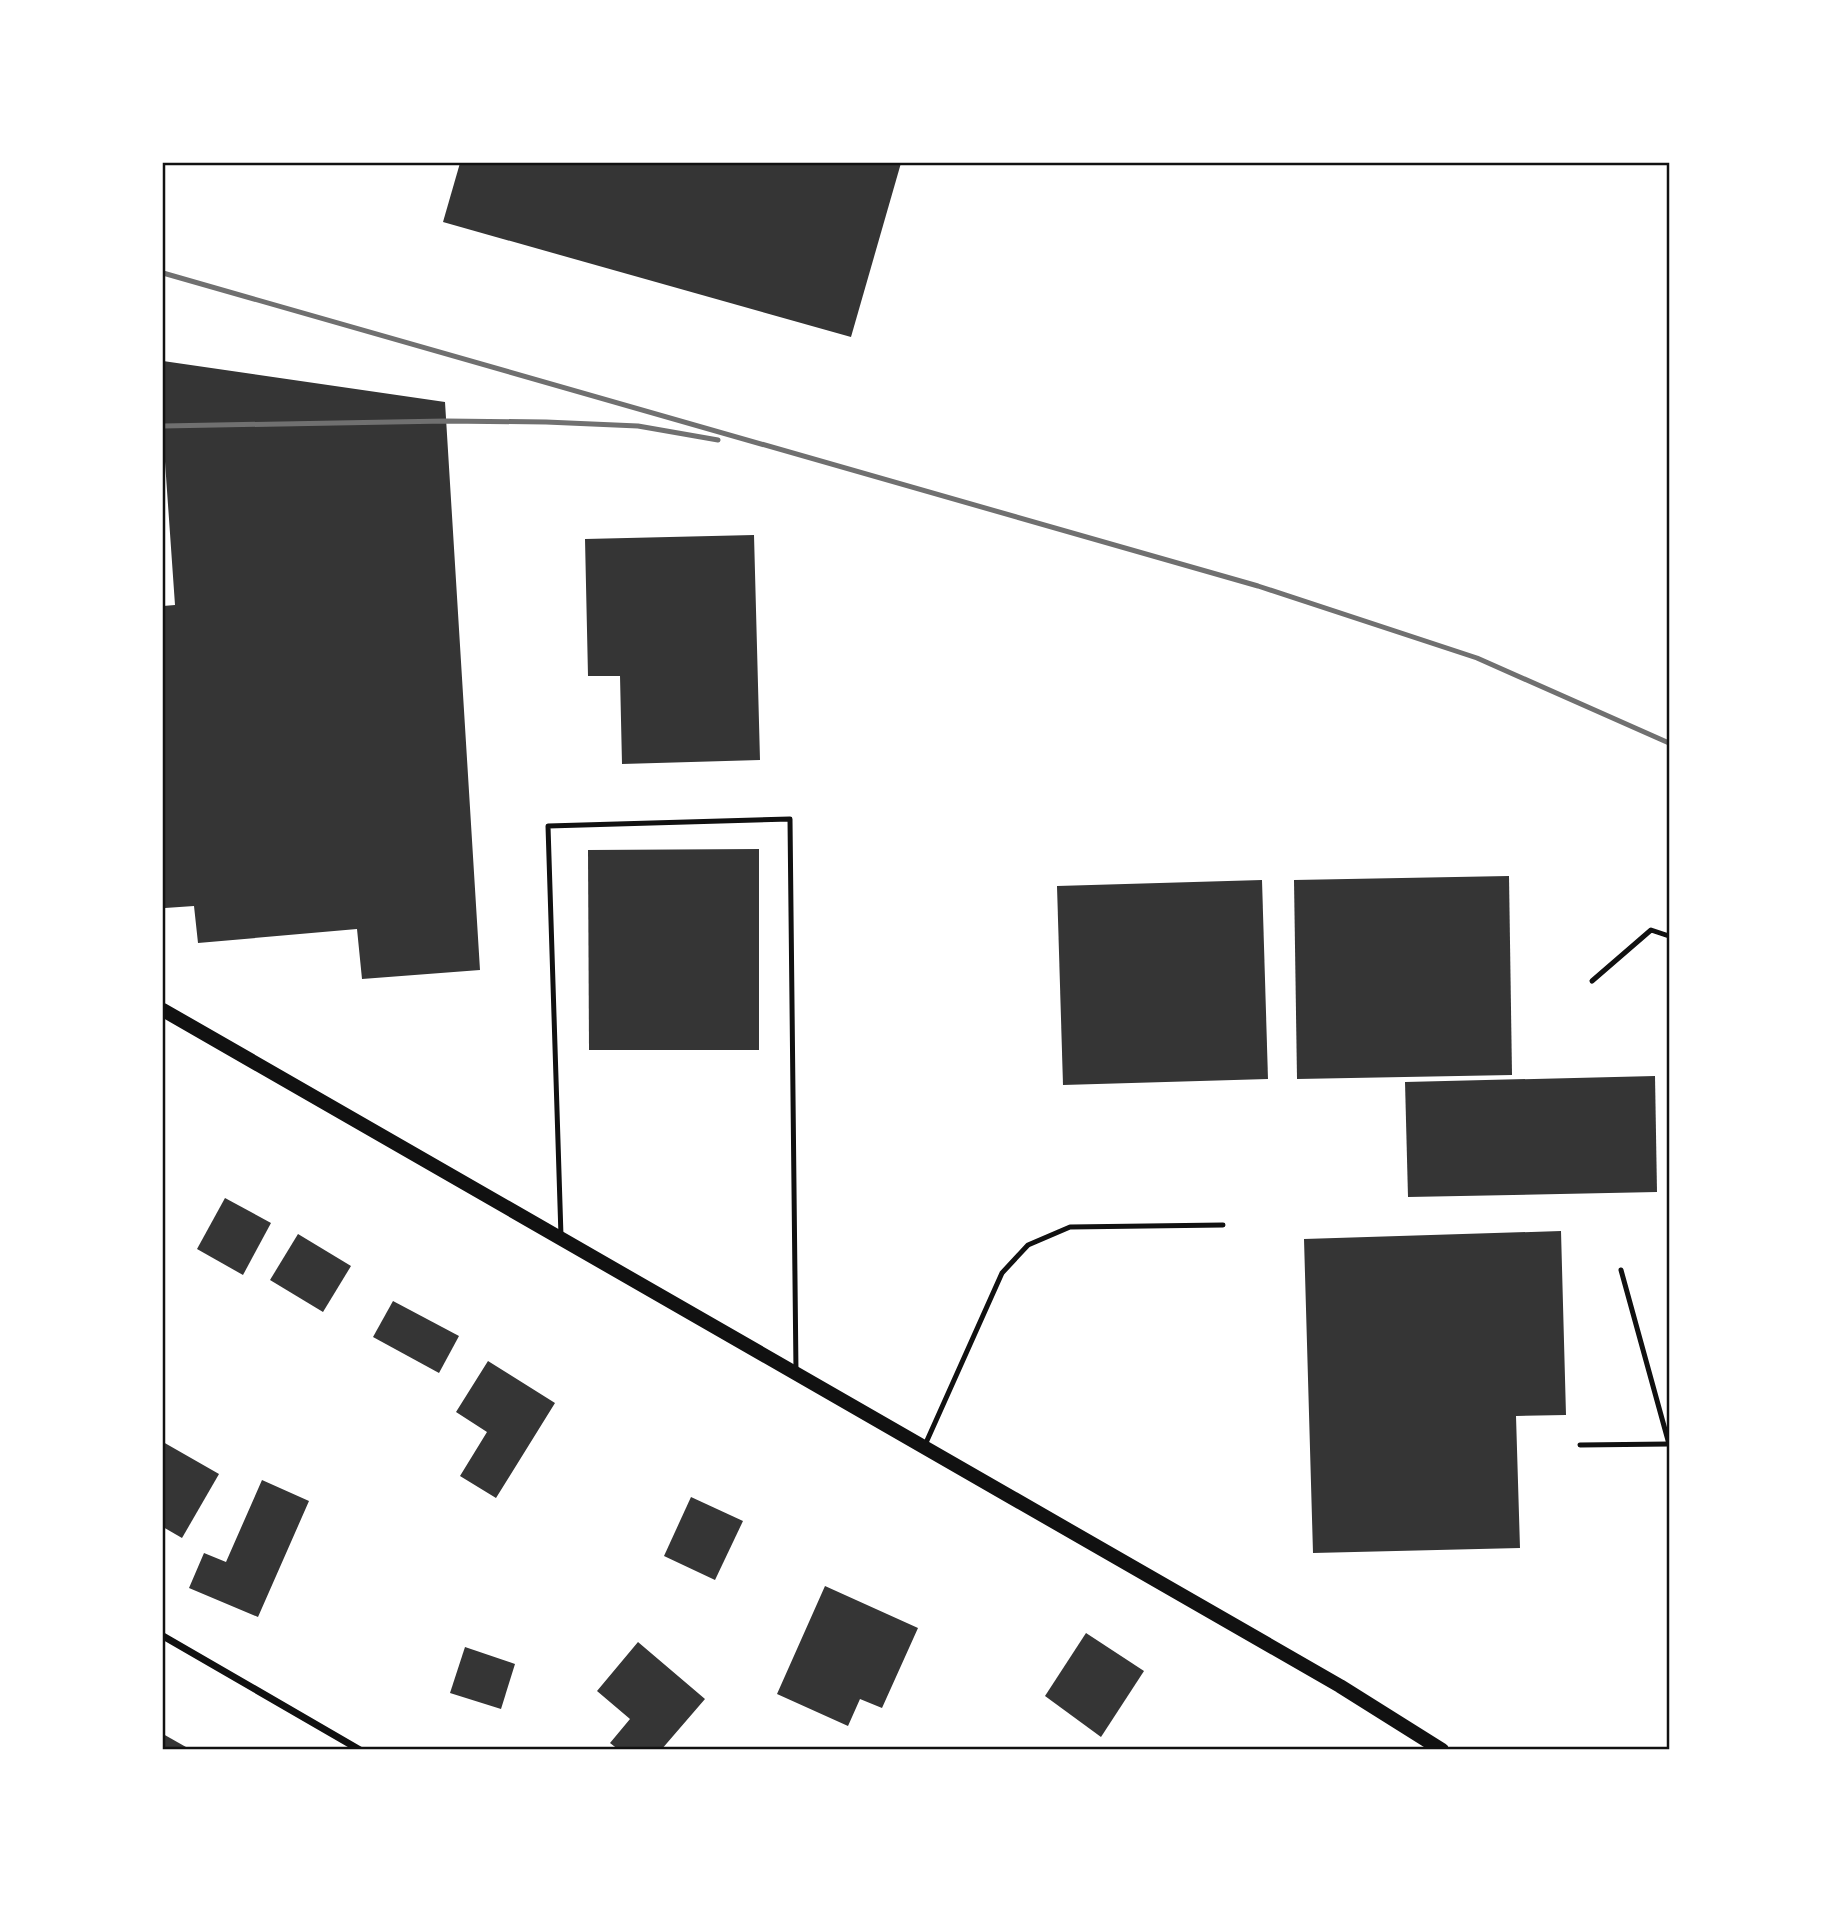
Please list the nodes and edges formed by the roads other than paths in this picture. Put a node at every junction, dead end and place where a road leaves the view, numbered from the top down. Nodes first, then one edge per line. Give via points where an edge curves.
1 (1669, 936) edge
2 (1592, 981) dead end
3 (163, 1010) edge
4 (1223, 1226) dead end
5 (561, 1240) junction
6 (1621, 1270) dead end
7 (796, 1375) junction
8 (1669, 1444) edge
9 (1580, 1445) dead end
10 (924, 1448) junction
11 (163, 1636) edge
12 (360, 1750) edge
13 (1442, 1750) edge

1 - 2 lane via 1651,930
3 - 5 main road
4 - 10 lane via 1070,1227 1028,1245 1002,1273
5 - 7 main road
5 - 7 lane via 548,826 790,819
6 - 8 lane
7 - 10 main road
8 - 9 lane
10 - 13 main road via 1340,1686
11 - 12 street

